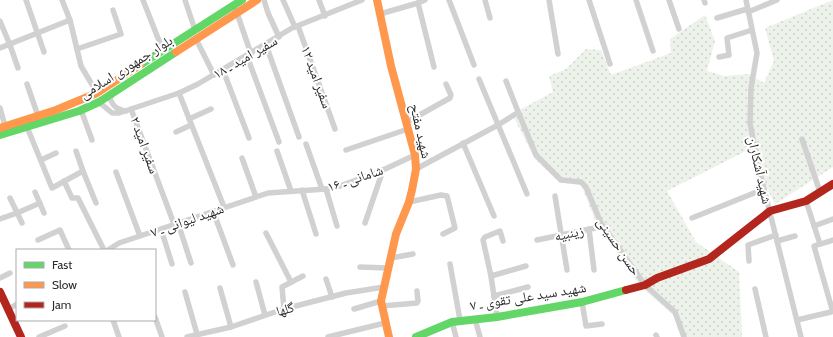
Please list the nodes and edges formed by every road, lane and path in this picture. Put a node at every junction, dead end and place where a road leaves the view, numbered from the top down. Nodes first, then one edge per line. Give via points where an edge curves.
1 (26, 0) edge
2 (62, 0) edge
3 (143, 0) edge
4 (185, 0) edge
5 (242, 0) edge
6 (257, 0) edge
7 (264, 0) edge
8 (283, 0) edge
9 (319, 0) edge
10 (362, 0) edge
11 (377, 0) edge
12 (425, 0) edge
13 (449, 0) edge
14 (485, 0) edge
15 (549, 0) edge
16 (588, 0) edge
17 (636, 0) edge
18 (669, 0) edge
19 (746, 0) edge
20 (777, 0) edge
21 (418, 3) junction
22 (235, 9) junction
23 (113, 10) dead end
24 (748, 10) junction
25 (380, 14) junction
26 (325, 16) junction
27 (490, 18) dead end
28 (718, 18) dead end
29 (70, 20) junction
30 (0, 21) edge
31 (297, 26) junction
32 (679, 29) dead end
33 (752, 30) junction
34 (38, 33) junction
35 (196, 35) junction
36 (279, 37) junction
37 (10, 45) junction
38 (266, 45) junction
39 (0, 48) edge
40 (77, 49) junction
41 (163, 50) junction
42 (653, 51) dead end
43 (44, 52) dead end
44 (558, 54) dead end
45 (249, 55) junction
46 (719, 57) dead end
47 (610, 64) dead end
48 (474, 65) dead end
49 (434, 67) dead end
50 (18, 68) dead end
51 (223, 70) junction
52 (214, 75) junction
53 (128, 79) junction
54 (479, 79) dead end
55 (506, 81) dead end
56 (27, 84) dead end
57 (446, 84) dead end
58 (113, 93) junction
59 (178, 94) junction
60 (98, 98) junction
61 (0, 108) edge
62 (211, 109) dead end
63 (81, 110) junction
64 (129, 110) junction
65 (519, 114) junction
66 (38, 116) junction
67 (190, 122) junction
68 (498, 125) junction
69 (408, 126) junction
70 (3, 127) edge
71 (27, 127) junction
72 (335, 129) dead end
73 (176, 132) dead end
74 (0, 135) edge
75 (299, 137) dead end
76 (249, 138) dead end
77 (802, 139) dead end
78 (92, 140) dead end
79 (279, 142) dead end
80 (463, 143) junction
81 (306, 144) dead end
82 (277, 150) dead end
83 (346, 150) dead end
84 (76, 152) dead end
85 (56, 153) dead end
86 (415, 155) junction
87 (242, 158) dead end
88 (41, 160) junction
89 (416, 169) junction
90 (383, 170) junction
91 (83, 171) junction
92 (116, 172) dead end
93 (64, 181) junction
94 (833, 184) edge
95 (324, 189) junction
96 (764, 189) junction
97 (302, 190) junction
98 (291, 191) junction
99 (35, 192) dead end
100 (820, 192) junction
101 (268, 193) joint
102 (527, 194) dead end
103 (555, 196) dead end
104 (256, 197) junction
105 (10, 198) dead end
106 (806, 201) junction
107 (409, 202) junction
108 (40, 203) junction
109 (96, 203) dead end
110 (224, 207) junction
111 (213, 211) junction
112 (770, 212) junction
113 (17, 213) junction
114 (44, 213) dead end
115 (494, 216) dead end
116 (692, 218) dead end
117 (0, 219) edge
118 (833, 219) edge
119 (365, 222) dead end
120 (22, 223) dead end
121 (601, 223) junction
122 (176, 224) junction
123 (337, 226) dead end
124 (814, 226) junction
125 (161, 229) junction
126 (589, 229) junction
127 (266, 233) dead end
128 (316, 234) dead end
129 (443, 234) dead end
130 (562, 234) junction
131 (776, 235) junction
132 (140, 236) junction
133 (795, 236) dead end
134 (38, 240) dead end
135 (537, 240) dead end
136 (833, 240) edge
137 (503, 241) dead end
138 (777, 241) junction
139 (119, 243) junction
140 (820, 244) junction
141 (68, 249) edge
142 (104, 249) edge
143 (110, 249) edge
144 (122, 249) edge
145 (413, 254) dead end
146 (391, 258) junction
147 (749, 261) dead end
148 (191, 263) dead end
149 (172, 264) dead end
150 (450, 264) dead end
151 (233, 265) dead end
152 (526, 266) dead end
153 (360, 267) dead end
154 (388, 268) junction
155 (567, 270) dead end
156 (594, 270) dead end
157 (10, 273) dead end
158 (304, 276) dead end
159 (491, 276) junction
160 (0, 278) edge
161 (326, 279) dead end
162 (256, 282) dead end
163 (291, 282) junction
164 (645, 285) junction
165 (384, 287) junction
166 (528, 287) dead end
167 (220, 288) dead end
168 (755, 289) dead end
169 (417, 291) dead end
170 (185, 292) dead end
171 (1, 295) edge
172 (332, 296) junction
173 (494, 296) junction
174 (582, 302) junction
175 (381, 304) junction
176 (16, 305) edge
177 (354, 308) dead end
178 (9, 309) junction
179 (284, 309) junction
180 (265, 315) junction
181 (497, 317) junction
182 (475, 319) junction
183 (460, 320) junction
184 (797, 320) junction
185 (113, 321) edge
186 (156, 321) edge
187 (452, 322) junction
188 (385, 323) junction
189 (602, 324) dead end
190 (64, 326) dead end
191 (231, 327) junction
192 (197, 334) junction
193 (21, 337) edge
194 (39, 337) edge
195 (119, 337) edge
196 (162, 337) edge
197 (187, 337) edge
198 (328, 337) edge
199 (389, 337) edge
200 (416, 337) edge
201 (456, 337) edge
202 (480, 337) edge
203 (684, 337) edge
204 (766, 337) edge
205 (801, 337) edge

1 - 34 street
2 - 29 street
3 - 41 street
4 - 35 street
5 - 22 street, بلوار جمهوری اسلامی
6 - 22 street, بلوار جمهوری اسلامی
7 - 36 street
8 - 31 street, سفیر امید ۱۲
9 - 26 street
10 - 26 street, سفیر امید ـ ۱۸
11 - 25 street, شهید مفتح
12 - 21 street
13 - 48 street
14 - 27 street
15 - 44 street
16 - 47 street
17 - 42 street
18 - 32 street
19 - 24 street, شهید آشکاران
20 - 24 street
21 - 25 street
21 - 49 street
22 - 35 street, بلوار جمهوری اسلامی
22 - 45 street
23 - 40 street via 121,34
24 - 28 street
24 - 33 street, شهید آشکاران
25 - 69 street, شهید مفتح
26 - 31 street, سفیر امید ـ ۱۸
29 - 34 street
29 - 40 street
30 - 37 street
31 - 36 street, سفیر امید ـ ۱۸
31 - 72 street, سفیر امید ۱۲
33 - 46 street via 727,38 729,55
33 - 96 street, شهید آشکاران via 757,53 751,88 750,123
34 - 37 street
34 - 43 street
35 - 41 street, بلوار جمهوری اسلامی
35 - 52 street
35 - 53 street, بلوار جمهوری اسلامی
36 - 38 street, سفیر امید ـ ۱۸
37 - 39 street
37 - 50 street
38 - 45 street, سفیر امید ـ ۱۸
38 - 75 street
40 - 60 street via 81,66
41 - 53 street, بلوار جمهوری اسلامی
45 - 51 street, سفیر امید ـ ۱۸
45 - 79 street
51 - 52 street, سفیر امید ـ ۱۸
51 - 76 street
52 - 59 street, سفیر امید ـ ۱۸
53 - 58 street, بلوار جمهوری اسلامی
53 - 60 street, بلوار جمهوری اسلامی
54 - 68 street
55 - 65 street
56 - 66 street
57 - 69 street via 452,95 450,98
58 - 60 street, بلوار جمهوری اسلامی
58 - 64 street via 110,98 114,106
59 - 64 street, سفیر امید ـ ۱۸
59 - 67 street
60 - 63 street, بلوار جمهوری اسلامی
60 - 64 street via 112,113 119,114
60 - 66 street, بلوار جمهوری اسلامی
61 - 70 street
62 - 67 street
63 - 71 street, بلوار جمهوری اسلامی
63 - 78 street
64 - 122 street, سفیر امید ۲
65 - 68 street
65 - 121 street, حسن حسینی via 536,155 561,180 581,182 586,187
66 - 70 street, بلوار جمهوری اسلامی
67 - 73 street
67 - 110 street
68 - 80 street
68 - 102 street
69 - 83 street
69 - 86 street, شهید مفتح
71 - 74 street, بلوار جمهوری اسلامی
71 - 88 street
77 - 100 street
80 - 89 street
80 - 115 street
81 - 95 street
82 - 98 street
84 - 91 street
85 - 88 street
86 - 89 street, شهید مفتح
86 - 90 street, شامانی ـ ۱۶
87 - 104 street
88 - 93 street via 52,188
89 - 107 street, شهید مفتح
90 - 95 street, شامانی ـ ۱۶ via 340,186
90 - 119 street
91 - 93 street
91 - 109 street
92 - 132 street
93 - 142 street via 72,198 78,198
94 - 100 street
95 - 97 street, شامانی ـ ۱۶
95 - 123 street
96 - 112 street, شهید آشکاران
96 - 116 street
97 - 98 street, شامانی ـ ۱۶
97 - 128 street
98 - 101 street, شامانی ـ ۱۶
99 - 108 street
100 - 106 street
101 - 104 street, شهید لیوانی ـ ۷
103 - 130 street
104 - 110 street, شهید لیوانی ـ ۷
105 - 113 street
106 - 112 street
106 - 124 street
107 - 129 street via 447,196 455,228
107 - 146 street, شهید مفتح via 396,234
108 - 113 street
108 - 114 street
110 - 111 street, شهید لیوانی ـ ۷
111 - 122 street, شهید لیوانی ـ ۷
111 - 151 street
112 - 131 street, شهید آشکاران
112 - 164 street, شهید سید علی تقوی ـ ۷ via 709,259
113 - 117 street
113 - 120 street
118 - 124 street
121 - 126 street, زینبیه
121 - 164 street, حسن حسینی
122 - 125 street, شهید لیوانی ـ ۷
122 - 148 street, سفیر امید ۲
124 - 140 street
125 - 132 street, شهید لیوانی ـ ۷
125 - 149 street
126 - 130 street, زینبیه
126 - 156 street
127 - 163 street
130 - 135 street, زینبیه
130 - 155 street
131 - 138 street, شهید آشکاران
131 - 147 street via 748,245
132 - 139 street, شهید لیوانی ـ ۷
133 - 138 street
134 - 141 street via 60,230
136 - 140 street
137 - 159 street via 500,231 484,239
138 - 184 street, شهید آشکاران
139 - 143 street, شهید لیوانی ـ ۷
139 - 144 street
140 - 184 street via 814,246 832,309 831,312
145 - 146 street
146 - 154 street, شهید مفتح
150 - 183 street
152 - 159 street
153 - 154 street
154 - 165 street, شهید مفتح
157 - 160 street
158 - 163 street
159 - 173 street
161 - 172 street
162 - 180 street
163 - 179 street via 282,287
164 - 174 street, شهید سید علی تقوی ـ ۷
164 - 203 street, حسن حسینی via 675,312
165 - 172 street, گلها
165 - 175 street, شهید مفتح
166 - 173 street
167 - 191 street
168 - 204 street
169 - 175 street via 417,303
170 - 192 street
171 - 178 street
172 - 179 street, گلها
173 - 181 street
174 - 181 street, شهید سید علی تقوی ـ ۷
174 - 189 street via 586,326
175 - 177 street
175 - 188 street, شهید مفتح
176 - 178 street
178 - 193 street
179 - 180 street, گلها
180 - 191 street, گلها
181 - 182 street, شهید سید علی تقوی ـ ۷
182 - 183 street, شهید سید علی تقوی ـ ۷
182 - 202 street
183 - 187 street, شهید سید علی تقوی ـ ۷
184 - 205 street, شهید آشکاران
185 - 195 street
186 - 196 street
187 - 200 street, شهید سید علی تقوی ـ ۷
187 - 201 street
188 - 198 street
188 - 199 street, شهید مفتح
190 - 194 street
191 - 192 street, گلها
192 - 197 street, گلها

